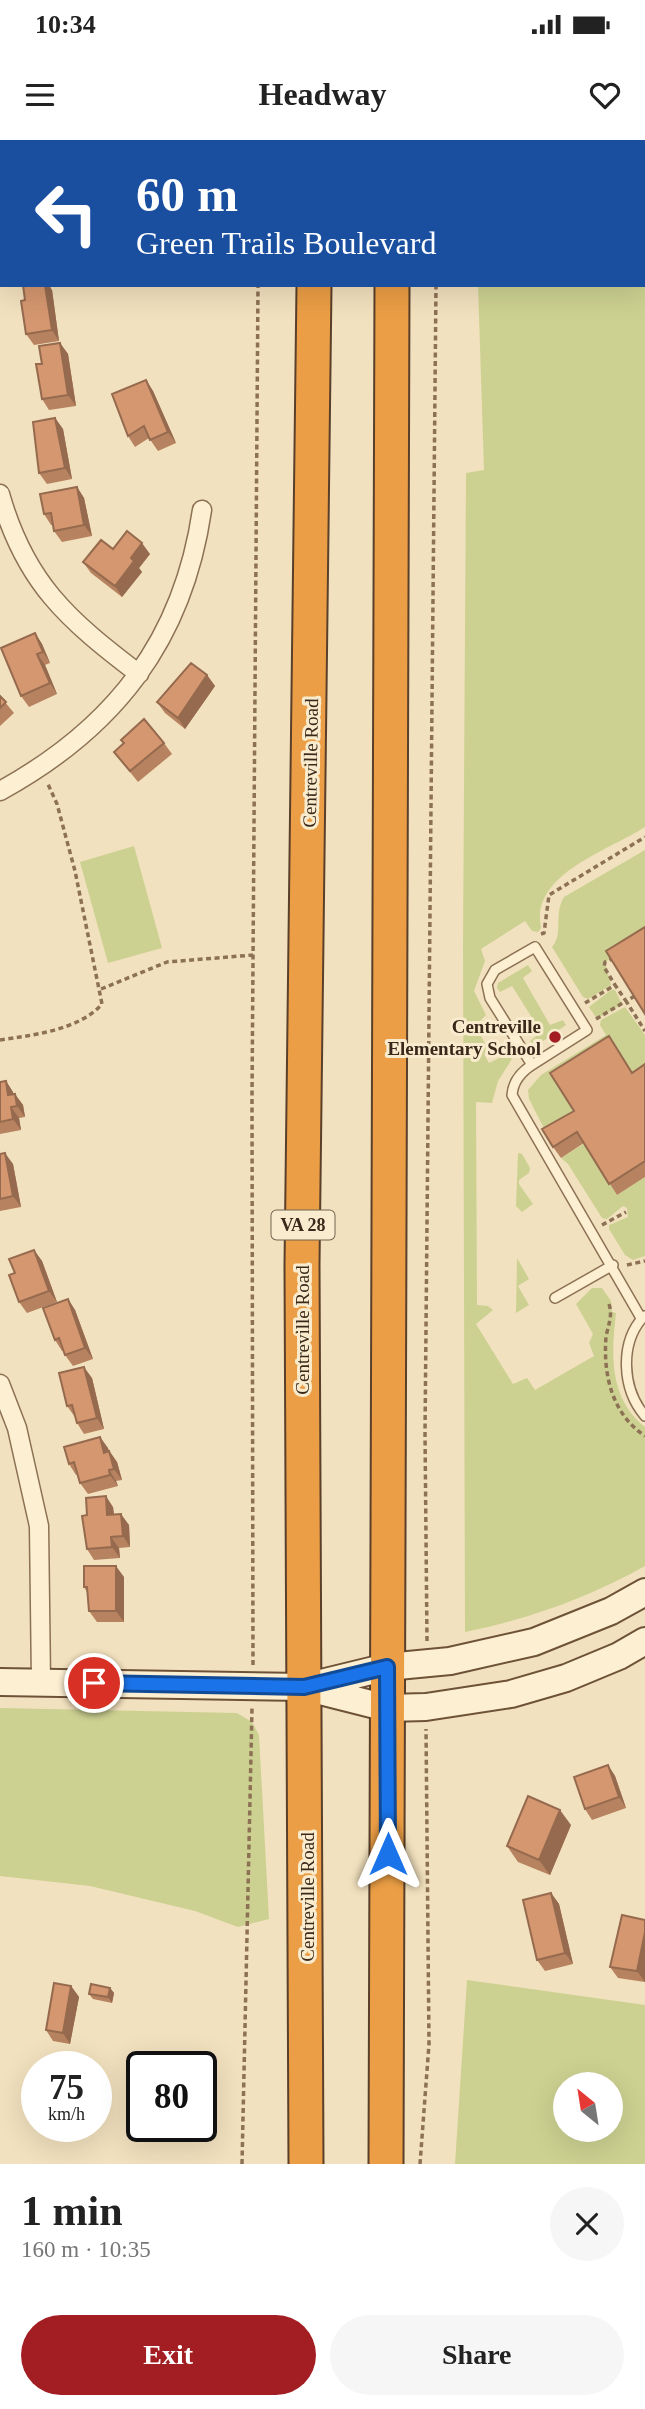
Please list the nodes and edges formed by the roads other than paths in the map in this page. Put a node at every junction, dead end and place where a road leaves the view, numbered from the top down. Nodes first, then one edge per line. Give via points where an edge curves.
1 (314, 287) edge
2 (392, 287) edge
3 (0, 494) edge
4 (202, 510) dead end
5 (139, 674) junction
6 (0, 791) edge
7 (532, 1065) junction
8 (613, 1265) junction
9 (555, 1298) dead end
10 (643, 1317) edge
11 (0, 1384) edge
12 (645, 1416) edge
13 (645, 1592) edge
14 (645, 1641) edge
15 (387, 1667) junction
16 (0, 1682) edge
17 (41, 1682) junction
18 (304, 1687) junction
19 (387, 1708) junction
20 (306, 2164) edge
21 (386, 2164) edge

1 - 18 highway, Centreville Road / VA 28 via 302,1265
2 - 15 highway
3 - 5 street via 14,537 53,601 82,631
4 - 5 street via 191,572 180,602
5 - 6 street via 94,726
7 - 7 lane via 490,998 487,984 495,970 535,947 587,1030
7 - 8 lane via 518,1077 512,1095
8 - 9 lane
8 - 10 lane
10 - 12 lane via 626,1360 632,1396
11 - 17 street via 17,1428 39,1526
13 - 15 street via 534,1642 450,1661
14 - 19 street via 566,1678 510,1694 466,1703
15 - 18 street
15 - 19 highway
16 - 17 street
17 - 18 street
18 - 19 street
18 - 20 highway, Centreville Road / VA 28
19 - 21 highway

